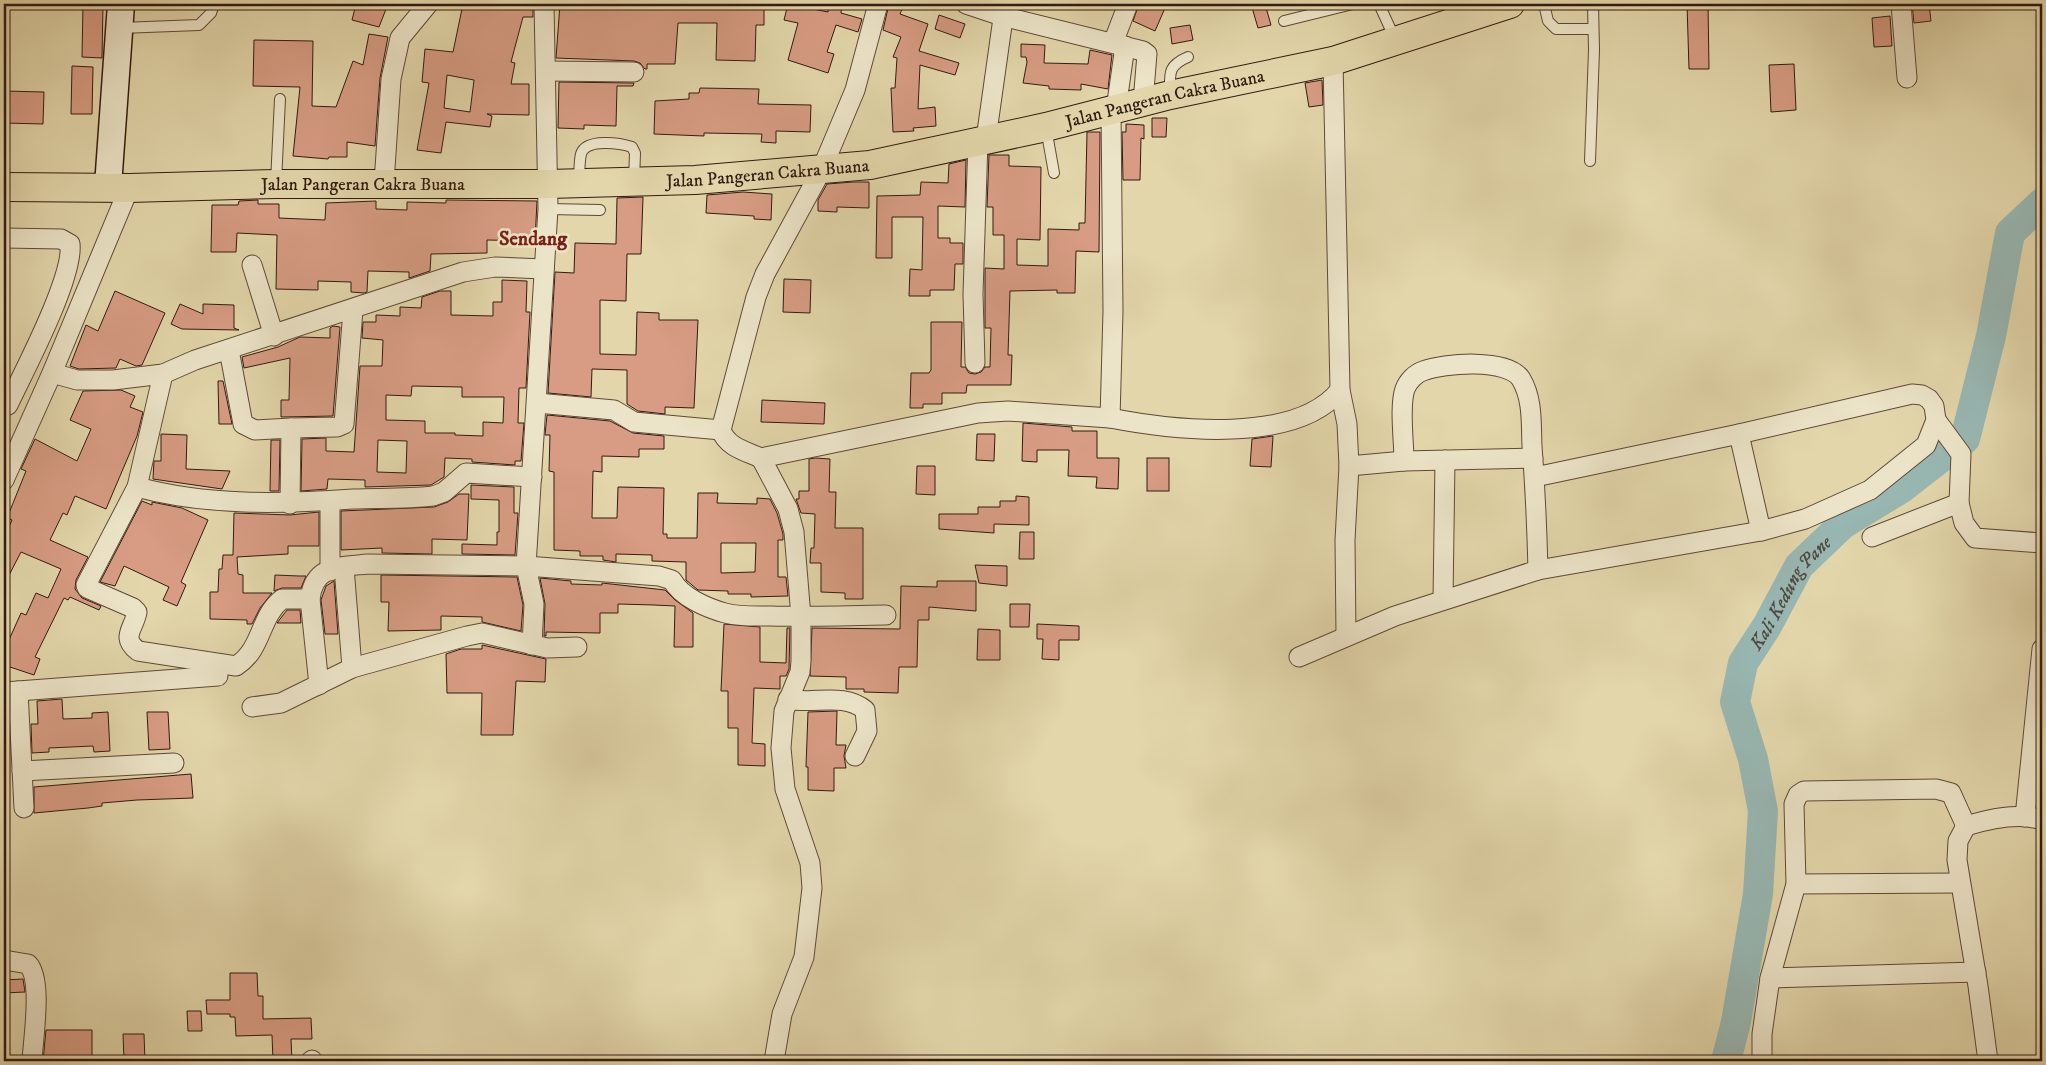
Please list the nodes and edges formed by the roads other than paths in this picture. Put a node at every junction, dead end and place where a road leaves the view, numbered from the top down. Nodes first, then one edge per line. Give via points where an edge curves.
1 (214, 4) edge
2 (428, 4) edge
3 (544, 4) edge
4 (878, 4) edge
5 (966, 4) edge
6 (1128, 4) edge
7 (1353, 4) edge
8 (1379, 4) edge
9 (1510, 4) edge
10 (1544, 4) edge
11 (1592, 4) edge
12 (1901, 4) edge
13 (1004, 10) edge
14 (121, 16) edge
15 (1284, 21) dead end
16 (1593, 28) junction
17 (1396, 40) junction
18 (1119, 44) junction
19 (1188, 57) dead end
20 (1333, 61) junction
21 (546, 70) junction
22 (634, 72) dead end
23 (1907, 78) dead end
24 (1170, 95) junction
25 (280, 98) dead end
26 (1143, 102) junction
27 (1113, 110) junction
28 (1046, 127) junction
29 (982, 140) junction
30 (1590, 161) dead end
31 (821, 171) junction
32 (1054, 173) dead end
33 (634, 181) junction
34 (384, 183) junction
35 (578, 183) junction
36 (276, 184) junction
37 (4, 187) edge
38 (118, 187) junction
39 (548, 196) junction
40 (600, 210) dead end
41 (4, 238) edge
42 (252, 265) dead end
43 (544, 269) junction
44 (54, 305) junction
45 (352, 310) junction
46 (77, 313) junction
47 (274, 336) junction
48 (229, 350) junction
49 (975, 363) dead end
50 (170, 371) junction
51 (52, 373) junction
52 (537, 402) junction
53 (8, 405) dead end
54 (1344, 407) junction
55 (1110, 418) junction
56 (1939, 426) junction
57 (291, 428) junction
58 (721, 430) junction
59 (1739, 434) junction
60 (761, 458) junction
61 (1445, 460) junction
62 (1404, 461) junction
63 (1349, 466) junction
64 (1534, 468) junction
65 (532, 477) junction
66 (4, 480) edge
67 (137, 487) junction
68 (330, 501) junction
69 (1959, 503) junction
70 (290, 504) junction
71 (1761, 531) junction
72 (1872, 537) dead end
73 (2042, 543) edge
74 (526, 566) junction
75 (337, 569) junction
76 (1538, 570) junction
77 (310, 599) junction
78 (1443, 600) junction
79 (886, 615) dead end
80 (801, 617) junction
81 (1346, 636) junction
82 (532, 645) junction
83 (577, 647) dead end
84 (2042, 649) edge
85 (1300, 657) dead end
86 (352, 668) junction
87 (218, 676) dead end
88 (319, 685) junction
89 (11, 692) edge
90 (788, 699) junction
91 (252, 707) dead end
92 (855, 756) dead end
93 (174, 763) dead end
94 (22, 772) junction
95 (24, 808) dead end
96 (2033, 818) edge
97 (1966, 826) junction
98 (1796, 884) junction
99 (1960, 884) junction
100 (4, 960) edge
101 (1976, 972) junction
102 (1770, 978) junction
103 (32, 1061) edge
104 (774, 1061) edge
105 (1762, 1061) edge
106 (1988, 1061) edge

1 - 14 lane via 212,13 199,25
2 - 34 street via 400,38 391,79
3 - 21 street
4 - 31 street via 855,90
5 - 13 street
6 - 18 street
7 - 15 lane
8 - 17 lane
9 - 17 main road, Jalan Pangeran Cakra Buana
10 - 16 lane via 1548,21 1556,29
11 - 16 lane
12 - 23 street
13 - 18 street
13 - 29 street
14 - 38 street
16 - 30 lane
17 - 20 main road, Jalan Pangeran Cakra Buana
18 - 26 street via 1147,54
18 - 27 street
19 - 24 lane via 1172,68
20 - 24 main road, Jalan Pangeran Cakra Buana
20 - 54 street
21 - 22 street
21 - 39 street
24 - 26 main road, Jalan Pangeran Cakra Buana
25 - 36 lane
26 - 27 main road, Jalan Pangeran Cakra Buana
27 - 28 main road, Jalan Pangeran Cakra Buana
27 - 55 street
28 - 29 main road, Jalan Pangeran Cakra Buana
28 - 32 lane
29 - 31 main road, Jalan Pangeran Cakra Buana via 870,165
29 - 49 street via 973,294
31 - 33 main road, Jalan Pangeran Cakra Buana
31 - 58 street via 765,274 756,297
33 - 35 main road, Jalan Pangeran Cakra Buana
33 - 35 lane via 635,152 632,147 596,144 586,147 581,153
34 - 36 main road, Jalan Pangeran Cakra Buana
34 - 39 main road, Jalan Pangeran Cakra Buana
35 - 39 main road, Jalan Pangeran Cakra Buana
36 - 38 main road, Jalan Pangeran Cakra Buana
37 - 38 main road, Jalan Pangeran Cakra Buana
38 - 46 street
39 - 40 lane
39 - 43 street
41 - 44 street via 61,239 70,244 69,263
42 - 47 street
43 - 45 street via 495,267 463,272
43 - 52 street
44 - 46 street
44 - 53 street
45 - 47 street
45 - 57 street via 344,424
46 - 51 street
47 - 48 street
48 - 50 street
48 - 57 street via 243,424 255,430
50 - 51 street via 93,381
50 - 67 street
51 - 66 street
52 - 58 street via 614,410 634,422
52 - 65 street
54 - 55 street via 1332,401 1306,416 1271,424 1206,431
54 - 63 street
55 - 60 street via 1008,411 978,413
56 - 59 street via 1929,399 1912,394
56 - 69 street via 1961,454
56 - 71 street via 1926,445 1870,490 1805,519
57 - 70 street
58 - 60 street via 733,446
59 - 64 street
59 - 71 street
60 - 80 street via 788,510 794,532
61 - 62 street
61 - 64 street
61 - 78 street
62 - 63 street
62 - 64 street via 1403,399 1412,377 1423,371 1475,364 1494,365 1509,369 1520,377 1529,396
63 - 81 street via 1345,540
64 - 76 street
65 - 68 street via 474,472 461,475 444,492 433,496
65 - 74 street
67 - 70 street via 164,494
67 - 77 street via 86,585 137,612 128,639 138,651 236,666 253,652 273,606 282,599
68 - 70 street
68 - 75 street
69 - 72 street
69 - 73 street via 1964,523 1975,538
71 - 76 street
74 - 75 street via 412,563 368,564
74 - 80 street via 665,578 682,593 724,613
74 - 82 street via 534,604
75 - 77 street via 316,577
75 - 86 street
76 - 78 street
77 - 88 street
78 - 81 street
79 - 80 street
80 - 90 street via 800,672
81 - 85 street
82 - 83 street
82 - 86 street via 482,633
84 - 96 street
86 - 88 street
87 - 89 street
88 - 91 street via 281,703
89 - 94 street
90 - 92 street via 842,701 865,710 867,732
90 - 104 street via 781,735 785,789 810,863 812,888 806,950 782,1014
93 - 94 street
94 - 95 street
96 - 97 street via 1981,821
97 - 98 street via 1952,793 1936,788 1804,791 1794,804
97 - 99 street via 1958,841
98 - 99 street
98 - 102 street
99 - 101 street
100 - 103 street via 28,964 34,973 36,1009
101 - 102 street
101 - 106 street
102 - 105 street via 1762,1034

